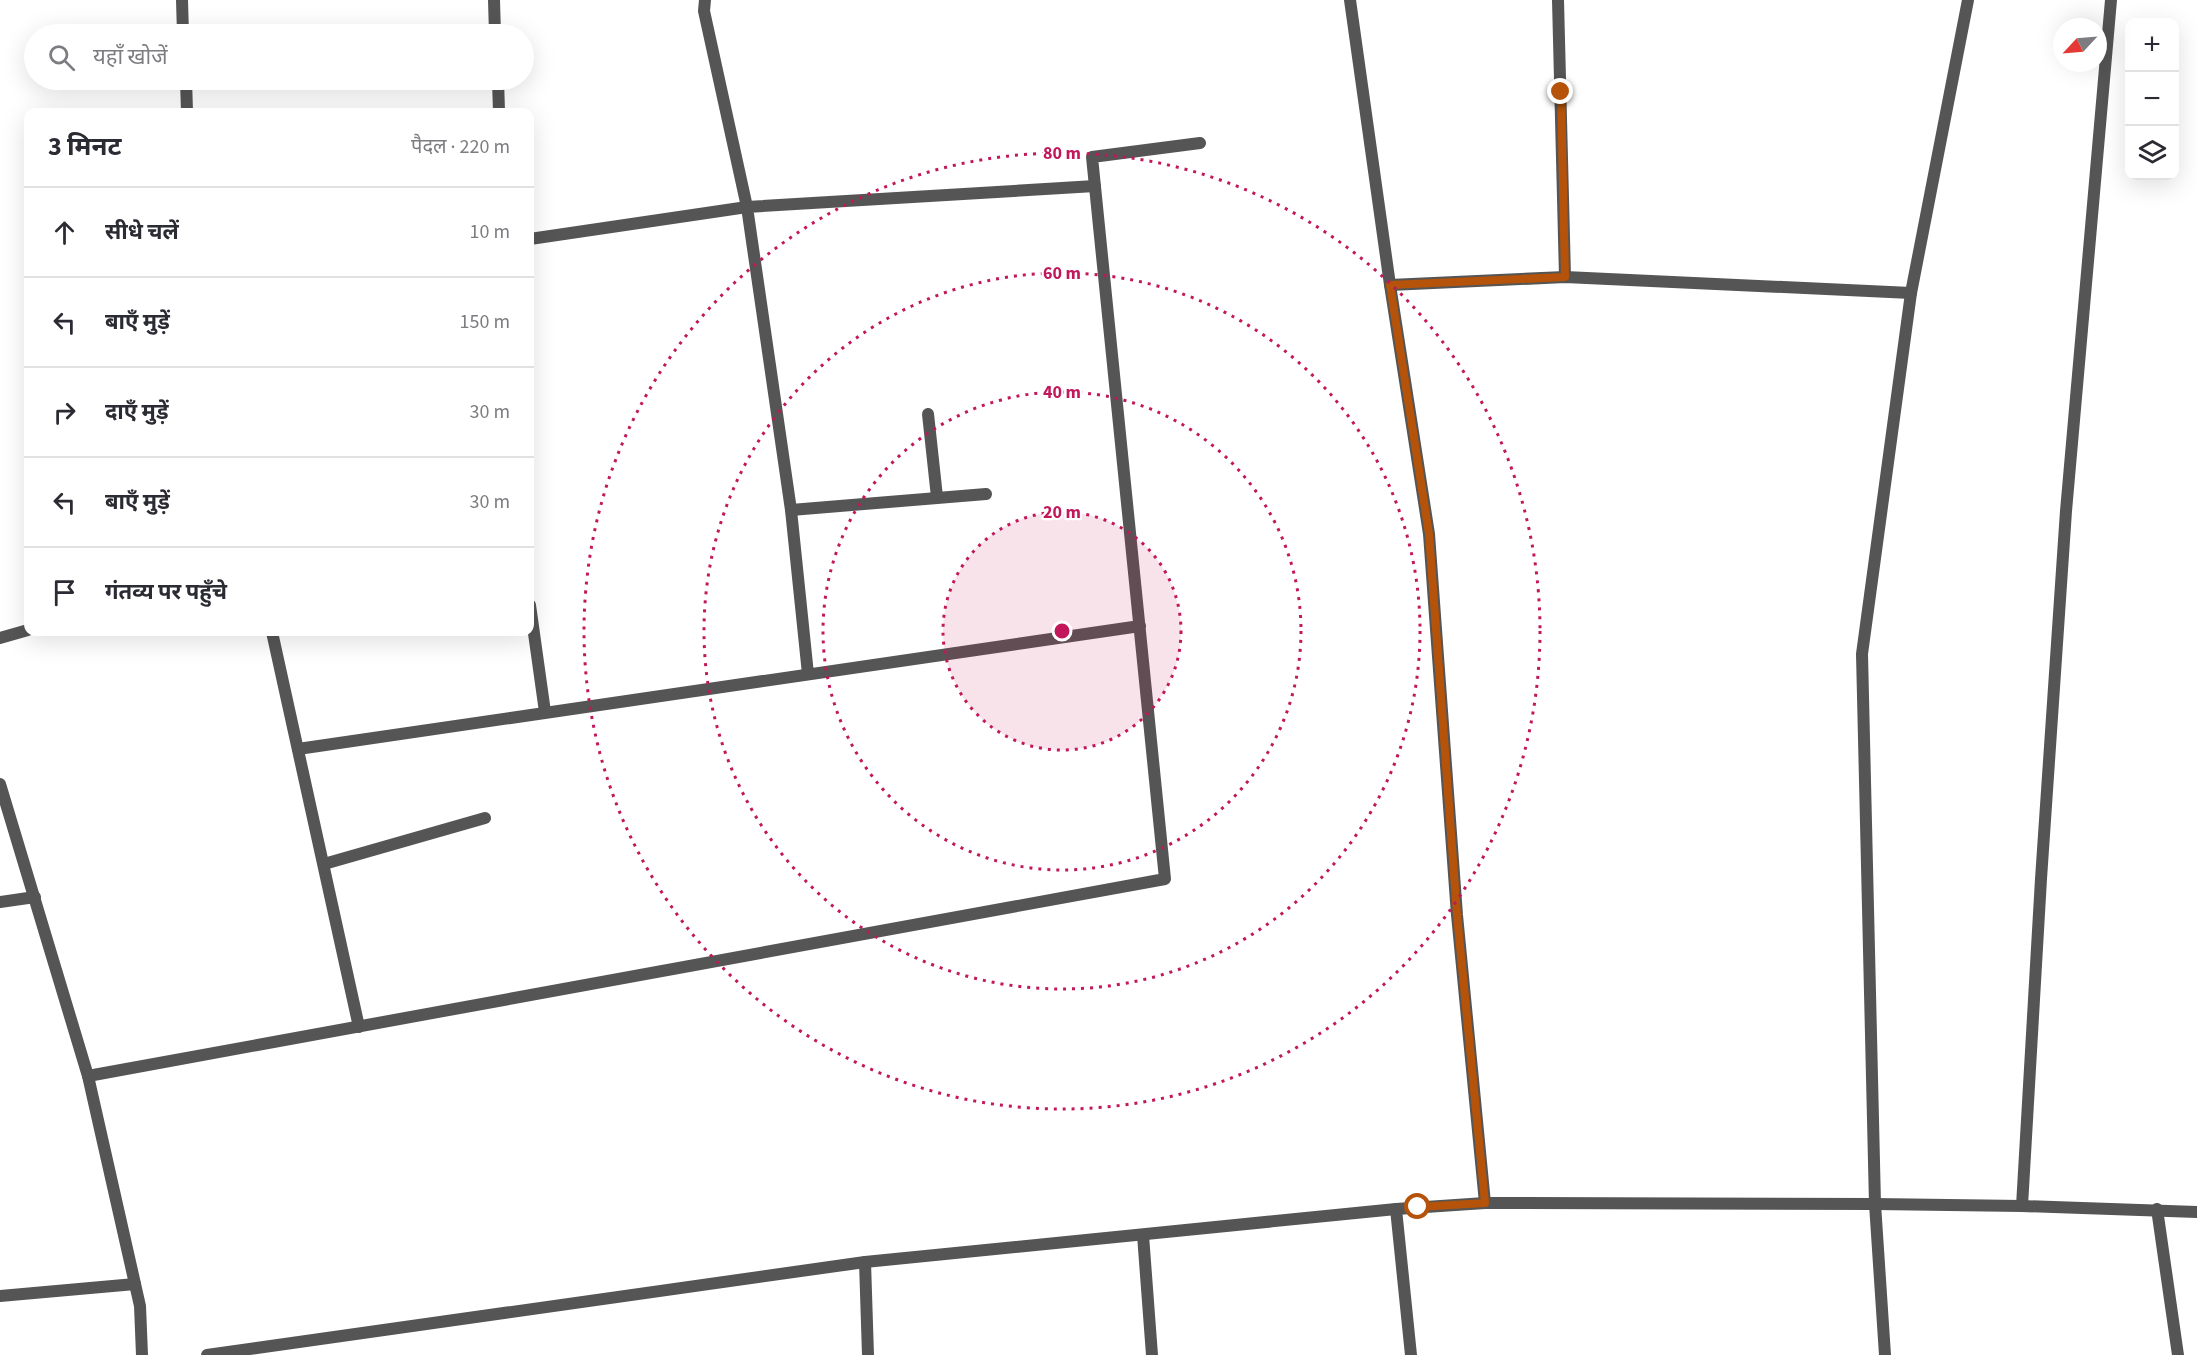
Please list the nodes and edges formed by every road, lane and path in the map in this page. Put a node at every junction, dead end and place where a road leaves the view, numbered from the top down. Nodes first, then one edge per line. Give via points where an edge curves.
1 (182, 0) edge
2 (494, 0) edge
3 (705, 0) edge
4 (1350, 0) edge
5 (1558, 0) edge
6 (1968, 0) edge
7 (2111, 0) edge
8 (183, 24) edge
9 (495, 24) edge
10 (186, 90) edge
11 (498, 90) edge
12 (187, 108) edge
13 (499, 108) edge
14 (1200, 143) dead end
15 (1095, 186) junction
16 (747, 207) junction
17 (534, 238) edge
18 (1565, 277) junction
19 (1390, 285) junction
20 (1911, 293) junction
21 (928, 414) dead end
22 (986, 494) dead end
23 (937, 498) junction
24 (791, 510) junction
25 (1140, 626) junction
26 (24, 631) edge
27 (534, 634) edge
28 (273, 636) edge
29 (0, 638) edge
30 (808, 674) junction
31 (545, 712) junction
32 (298, 749) junction
33 (0, 784) edge
34 (485, 818) dead end
35 (324, 864) junction
36 (35, 897) junction
37 (0, 902) edge
38 (359, 1027) junction
39 (88, 1076) junction
40 (1485, 1203) junction
41 (1875, 1204) junction
42 (2022, 1206) junction
43 (1396, 1209) junction
44 (2157, 1209) junction
45 (2197, 1212) edge
46 (1143, 1235) junction
47 (865, 1262) junction
48 (135, 1284) junction
49 (0, 1296) edge
50 (142, 1355) edge
51 (207, 1355) edge
52 (868, 1355) edge
53 (1152, 1355) edge
54 (1411, 1355) edge
55 (1885, 1355) edge
56 (2178, 1355) edge

1 - 8 street
2 - 9 street
3 - 16 street via 704,11
4 - 19 street
5 - 18 street
6 - 20 street
7 - 42 street via 2066,511
10 - 12 street
11 - 13 street
14 - 15 street via 1092,157
15 - 16 street
15 - 25 street
16 - 17 street
16 - 24 street
18 - 19 street
18 - 20 street
19 - 40 street via 1429,534 1457,915
20 - 41 street via 1862,654
21 - 23 street
22 - 23 street
23 - 24 street
24 - 30 street
25 - 30 street
25 - 38 street via 1165,879
26 - 29 street
27 - 31 street
28 - 32 street
30 - 31 street
31 - 32 street
32 - 35 street
33 - 36 street
34 - 35 street
35 - 38 street
36 - 37 street
36 - 39 street
38 - 39 street
39 - 48 street
40 - 41 street
40 - 43 street
41 - 42 street
41 - 55 street
42 - 44 street
43 - 46 street
43 - 54 street
44 - 45 street
44 - 56 street
46 - 47 street
46 - 53 street
47 - 51 street
47 - 52 street
48 - 49 street
48 - 50 street

